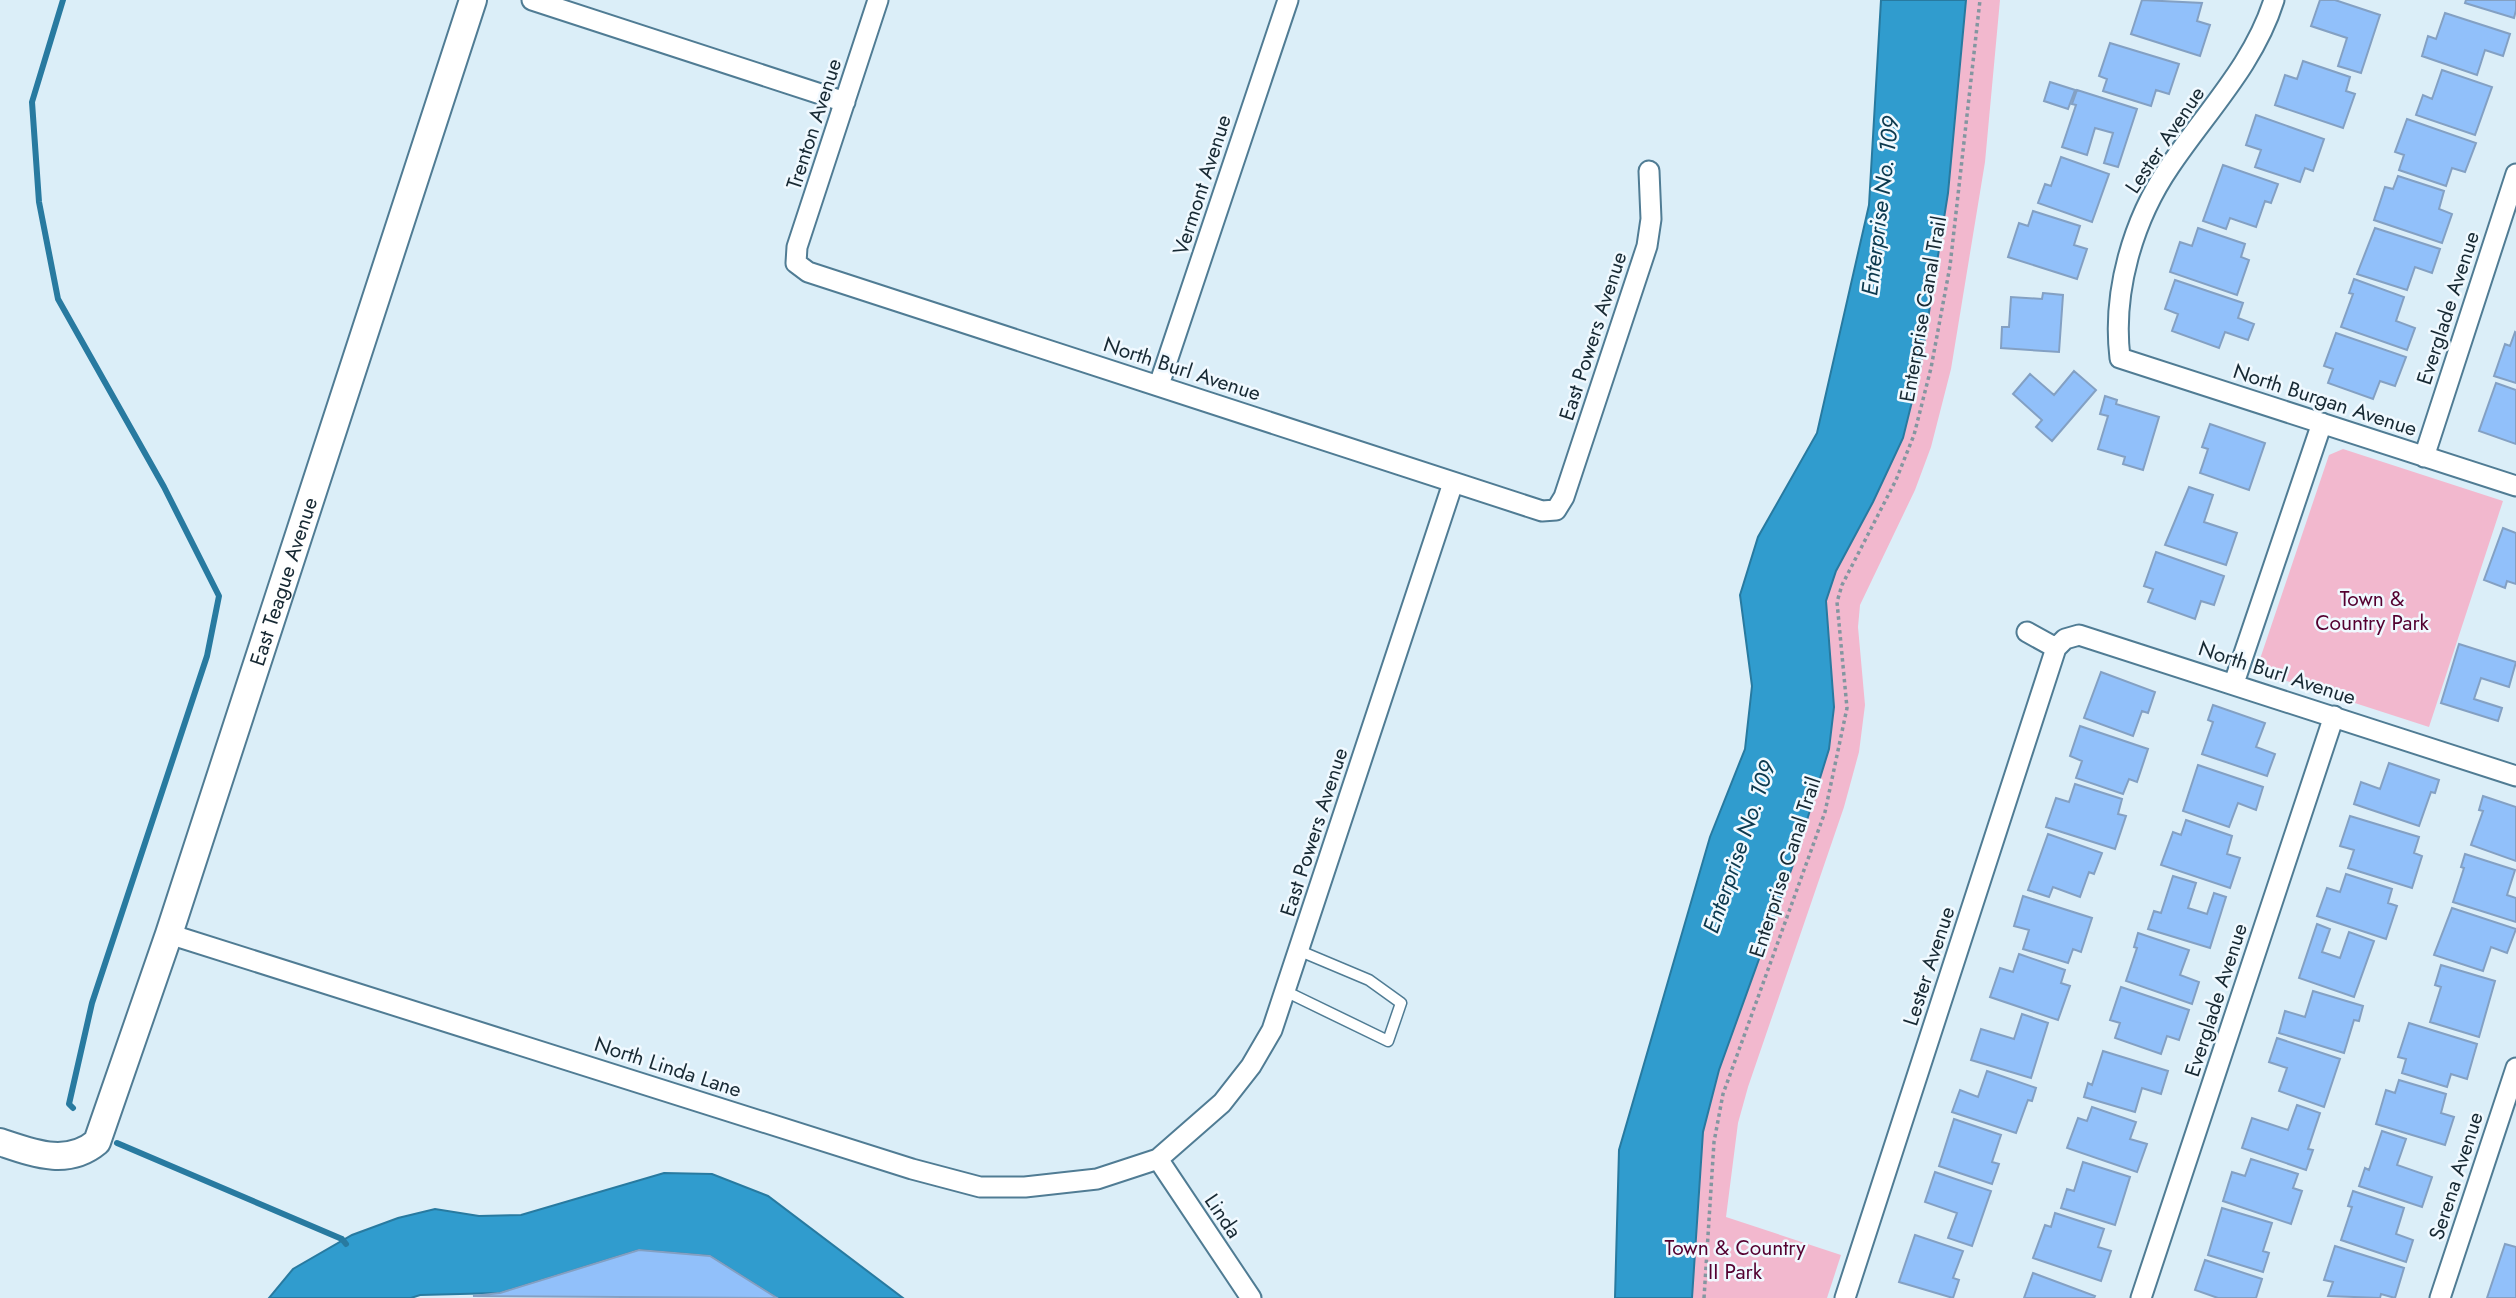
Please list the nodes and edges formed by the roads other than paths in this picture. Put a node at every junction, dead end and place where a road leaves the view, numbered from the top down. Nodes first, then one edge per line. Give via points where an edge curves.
1 (473, 0) edge
2 (532, 0) edge
3 (878, 0) edge
4 (1288, 0) edge
5 (2274, 0) edge
6 (845, 102) junction
7 (1650, 171) dead end
8 (2516, 174) edge
9 (796, 263) joint
10 (2120, 358) joint
11 (1159, 385) junction
12 (2322, 423) junction
13 (2424, 457) junction
14 (1453, 483) junction
15 (2516, 486) edge
16 (1556, 510) joint
17 (2028, 632) dead end
18 (2056, 648) junction
19 (2234, 683) junction
20 (2334, 716) junction
21 (2516, 776) edge
22 (169, 934) junction
23 (1300, 951) junction
24 (1287, 992) junction
25 (2516, 1068) edge
26 (0, 1142) edge
27 (1158, 1159) junction
28 (1251, 1298) edge
29 (1845, 1298) edge
30 (2141, 1298) edge
31 (2440, 1298) edge

1 - 22 street, East Teague Avenue
2 - 6 street
3 - 6 street, Trenton Avenue
4 - 11 street, Vermont Avenue
5 - 10 street, Lester Avenue via 2255,47 2169,166 2145,208 2125,273 2117,332
6 - 9 street, Trenton Avenue via 797,247
7 - 16 street, East Powers Avenue via 1647,246
8 - 13 street, Everglade Avenue
9 - 11 street, North Burl Avenue via 808,272
10 - 12 street, North Burgan Avenue
11 - 14 street, North Burl Avenue
12 - 13 street, North Burgan Avenue
12 - 19 street
13 - 15 street, North Burgan Avenue
14 - 16 street, North Burl Avenue via 1542,511
14 - 23 street, East Powers Avenue
17 - 18 street
18 - 19 street, North Burl Avenue via 2079,635
18 - 29 street, Lester Avenue
19 - 20 street, North Burl Avenue
20 - 21 street, North Burl Avenue
20 - 30 street, Everglade Avenue
22 - 26 street, East Teague Avenue via 97,1142 78,1154 46,1157
22 - 27 street, North Linda Lane via 980,1187 1097,1179
23 - 24 street, East Powers Avenue
23 - 24 lane via 1369,980 1401,1003 1388,1041
24 - 27 street, East Powers Avenue via 1251,1066 1222,1103
25 - 31 street, Serena Avenue
27 - 28 street, Linda

